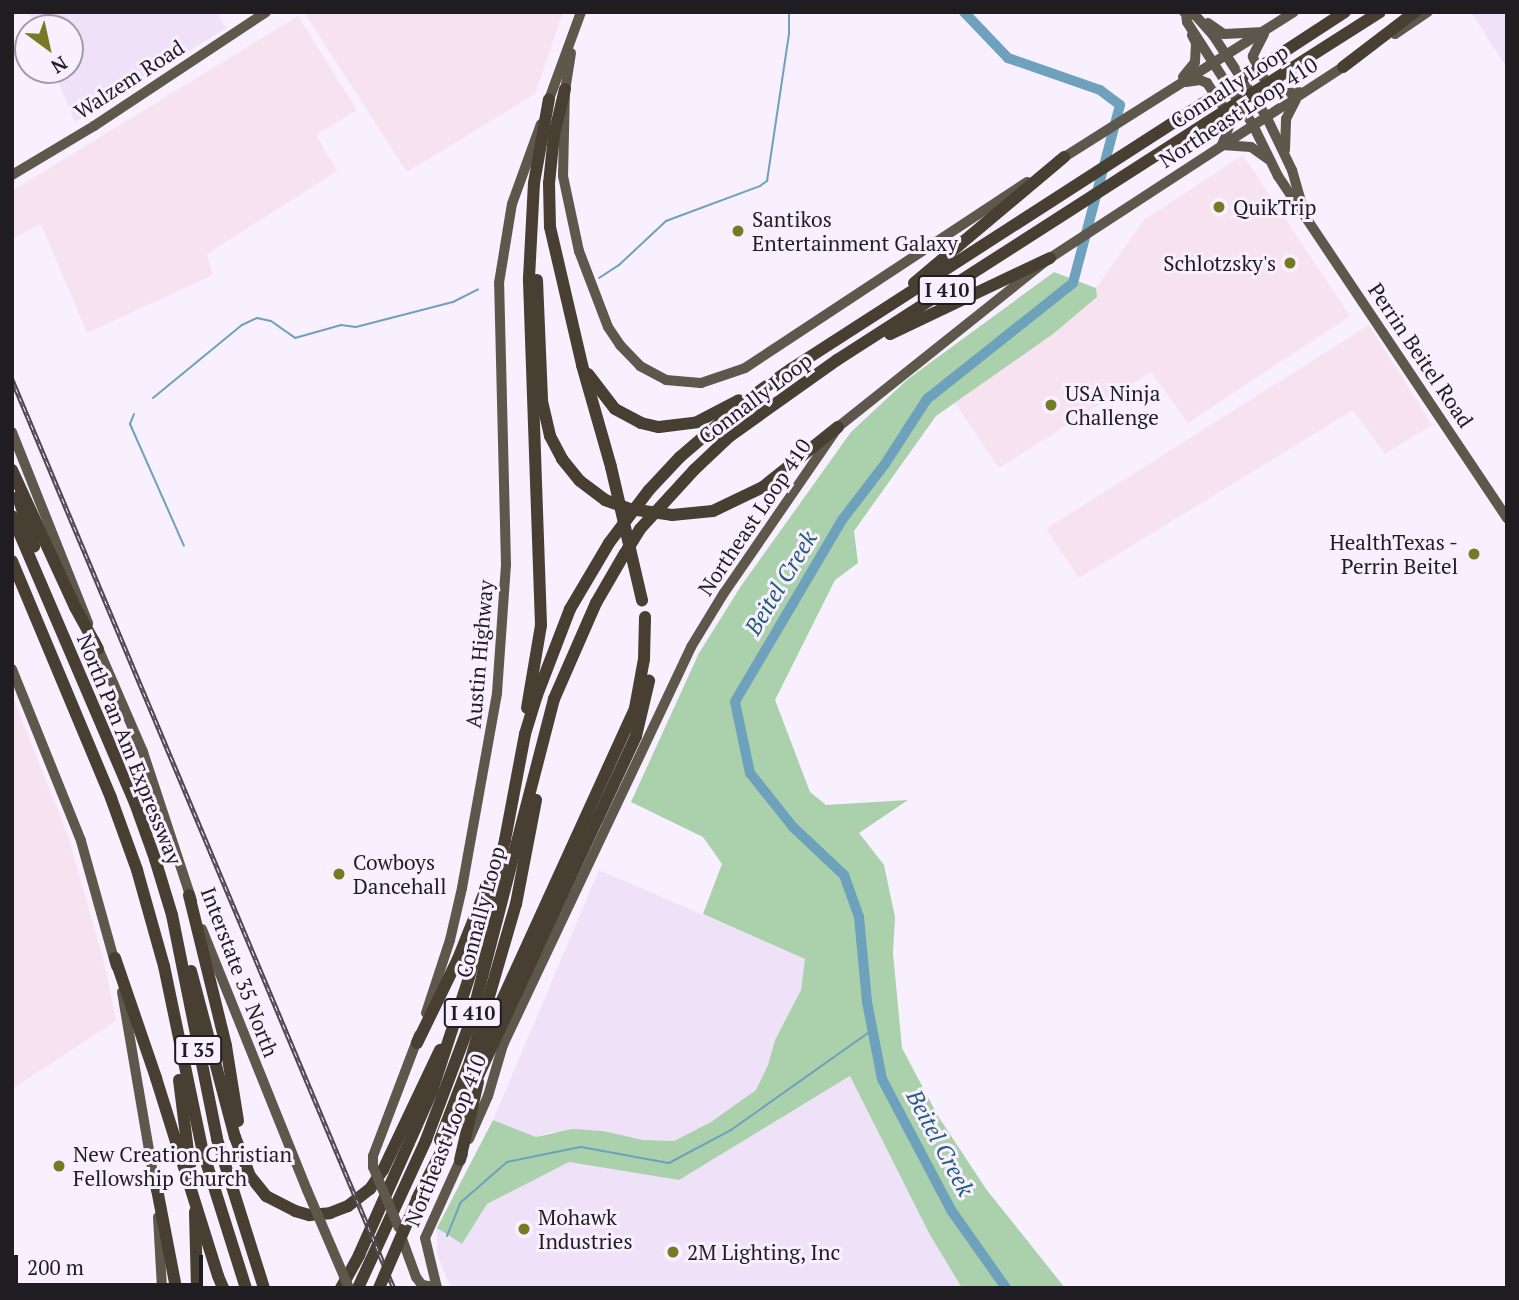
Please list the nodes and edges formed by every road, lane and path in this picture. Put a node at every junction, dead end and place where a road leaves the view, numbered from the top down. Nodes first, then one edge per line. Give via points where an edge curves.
1 (266, 12) edge
2 (581, 12) edge
3 (1294, 12) edge
4 (1337, 12) edge
5 (1345, 12) edge
6 (1380, 12) edge
7 (1415, 12) edge
8 (1428, 12) edge
9 (1188, 16) edge
10 (1265, 31) junction
11 (573, 36) junction
12 (1282, 53) junction
13 (1227, 55) junction
14 (1214, 62) junction
15 (1343, 67) junction
16 (1180, 83) junction
17 (565, 89) junction
18 (1302, 92) junction
19 (549, 99) junction
20 (1266, 116) junction
21 (1253, 125) junction
22 (1222, 145) junction
23 (1064, 157) junction
24 (1286, 158) junction
25 (1269, 160) junction
26 (12, 175) edge
27 (1305, 213) junction
28 (533, 248) junction
29 (1050, 258) junction
30 (863, 324) junction
31 (837, 360) junction
32 (582, 365) junction
33 (791, 369) junction
34 (838, 427) junction
35 (12, 432) edge
36 (12, 470) edge
37 (12, 476) edge
38 (12, 516) edge
39 (1507, 518) edge
40 (12, 561) edge
41 (645, 617) junction
42 (67, 642) junction
43 (97, 649) junction
44 (12, 669) edge
45 (546, 734) junction
46 (522, 752) junction
47 (505, 840) junction
48 (189, 895) junction
49 (172, 915) junction
50 (115, 958) junction
51 (175, 1021) junction
52 (491, 1027) junction
53 (451, 1032) junction
54 (417, 1043) junction
55 (460, 1160) junction
56 (250, 1176) junction
57 (156, 1184) junction
58 (417, 1199) junction
59 (400, 1232) junction
60 (425, 1238) junction
61 (360, 1283) edge
62 (221, 1284) edge
63 (162, 1288) edge
64 (176, 1288) edge
65 (197, 1288) edge
66 (246, 1288) edge
67 (264, 1288) edge
68 (341, 1288) edge
69 (349, 1288) edge
70 (379, 1288) edge
71 (437, 1288) edge

1 - 26 main road, Walzem Road
2 - 11 main road, Austin Highway
3 - 10 main road
4 - 12 highway
5 - 12 highway, Connally Loop / I 410
6 - 31 highway, Connally Loop / I 410, bridge
7 - 15 highway
8 - 15 main road, Northeast Loop 410
9 - 10 main road via 1224,34
9 - 13 main road, Perrin Beitel Road
9 - 14 main road, Perrin Beitel Road
9 - 16 main road via 1196,43 1195,62
10 - 13 main road
10 - 18 main road via 1252,56 1255,64 1274,94
11 - 17 main road, Austin Highway
11 - 19 main road, Austin Highway
12 - 30 highway, Connally Loop / I 410, bridge
13 - 14 main road
13 - 20 main road, Perrin Beitel Road
14 - 16 main road
14 - 21 main road, Perrin Beitel Road
15 - 18 main road, Northeast Loop 410
16 - 22 main road via 1200,80 1210,86 1229,116
16 - 23 main road
17 - 23 main road, Austin Highway via 562,176 579,251 608,327 629,357 666,380 686,384 716,380 745,368
17 - 32 highway via 554,135 550,227
18 - 20 main road, Northeast Loop 410
18 - 24 main road via 1286,119
19 - 28 highway via 534,183
19 - 54 main road, Austin Highway via 512,204 499,283 506,565 497,693 462,888
20 - 21 main road, Northeast Loop 410
20 - 24 main road, Perrin Beitel Road
21 - 22 main road, Northeast Loop 410
21 - 25 main road, Perrin Beitel Road
22 - 25 main road via 1251,147
22 - 29 main road, Northeast Loop 410
23 - 30 highway
24 - 27 main road, Perrin Beitel Road
25 - 27 main road, Perrin Beitel Road
27 - 39 main road, Perrin Beitel Road
28 - 34 highway via 542,401 550,436 580,481 606,500 672,515 713,511 763,487
28 - 46 highway via 530,362 541,625
29 - 31 highway
29 - 34 main road, Northeast Loop 410
30 - 33 highway, Connally Loop / I 410
31 - 45 highway, Connally Loop / I 410, bridge via 730,436 640,529 574,651 554,699
32 - 33 highway via 615,409 641,423 666,428 697,422
32 - 41 highway, bridge
33 - 46 highway, Connally Loop / I 410, bridge via 680,457 610,543 569,609
34 - 55 main road, Northeast Loop 410 via 691,647 503,1045 488,1096
35 - 43 main road, Interstate 35 North
36 - 43 highway
37 - 42 highway
38 - 42 highway, North Pan Am Expressway / I 35
40 - 51 highway, North Pan Am Expressway / I 35 via 123,827 150,913
41 - 52 highway via 644,659 635,708
41 - 58 highway, bridge via 650,654 645,706 626,761
42 - 49 highway, North Pan Am Expressway / I 35 via 135,803
43 - 48 main road, Interstate 35 North via 147,762
44 - 50 main road via 81,841
45 - 58 highway, bridge via 516,904 470,1062
45 - 61 highway, Connally Loop / I 410 via 471,1020 426,1140
46 - 47 highway, Connally Loop / I 410
47 - 53 highway, Connally Loop / I 410 via 479,947
47 - 54 highway via 458,959
48 - 56 highway via 226,1046
48 - 69 main road, Interstate 35 North, bridge
49 - 56 highway, I 410 via 189,962 238,1149
49 - 67 highway, North Pan Am Expressway / I 35 via 214,1128
50 - 57 main road
50 - 62 highway, bridge
51 - 65 highway via 172,1041 197,1228
51 - 66 highway, North Pan Am Expressway via 205,1163
52 - 55 highway
52 - 61 highway
53 - 56 highway, I 410 via 383,1170 362,1196 330,1213 309,1215 275,1202
53 - 68 highway via 421,1116
54 - 59 main road, Austin Highway, bridge via 373,1156 373,1167
55 - 60 main road, Northeast Loop 410
57 - 63 main road
57 - 64 highway
58 - 70 highway, bridge
59 - 60 main road via 414,1244
59 - 71 main road, Austin Highway via 416,1277
60 - 71 main road, Northeast Loop 410

